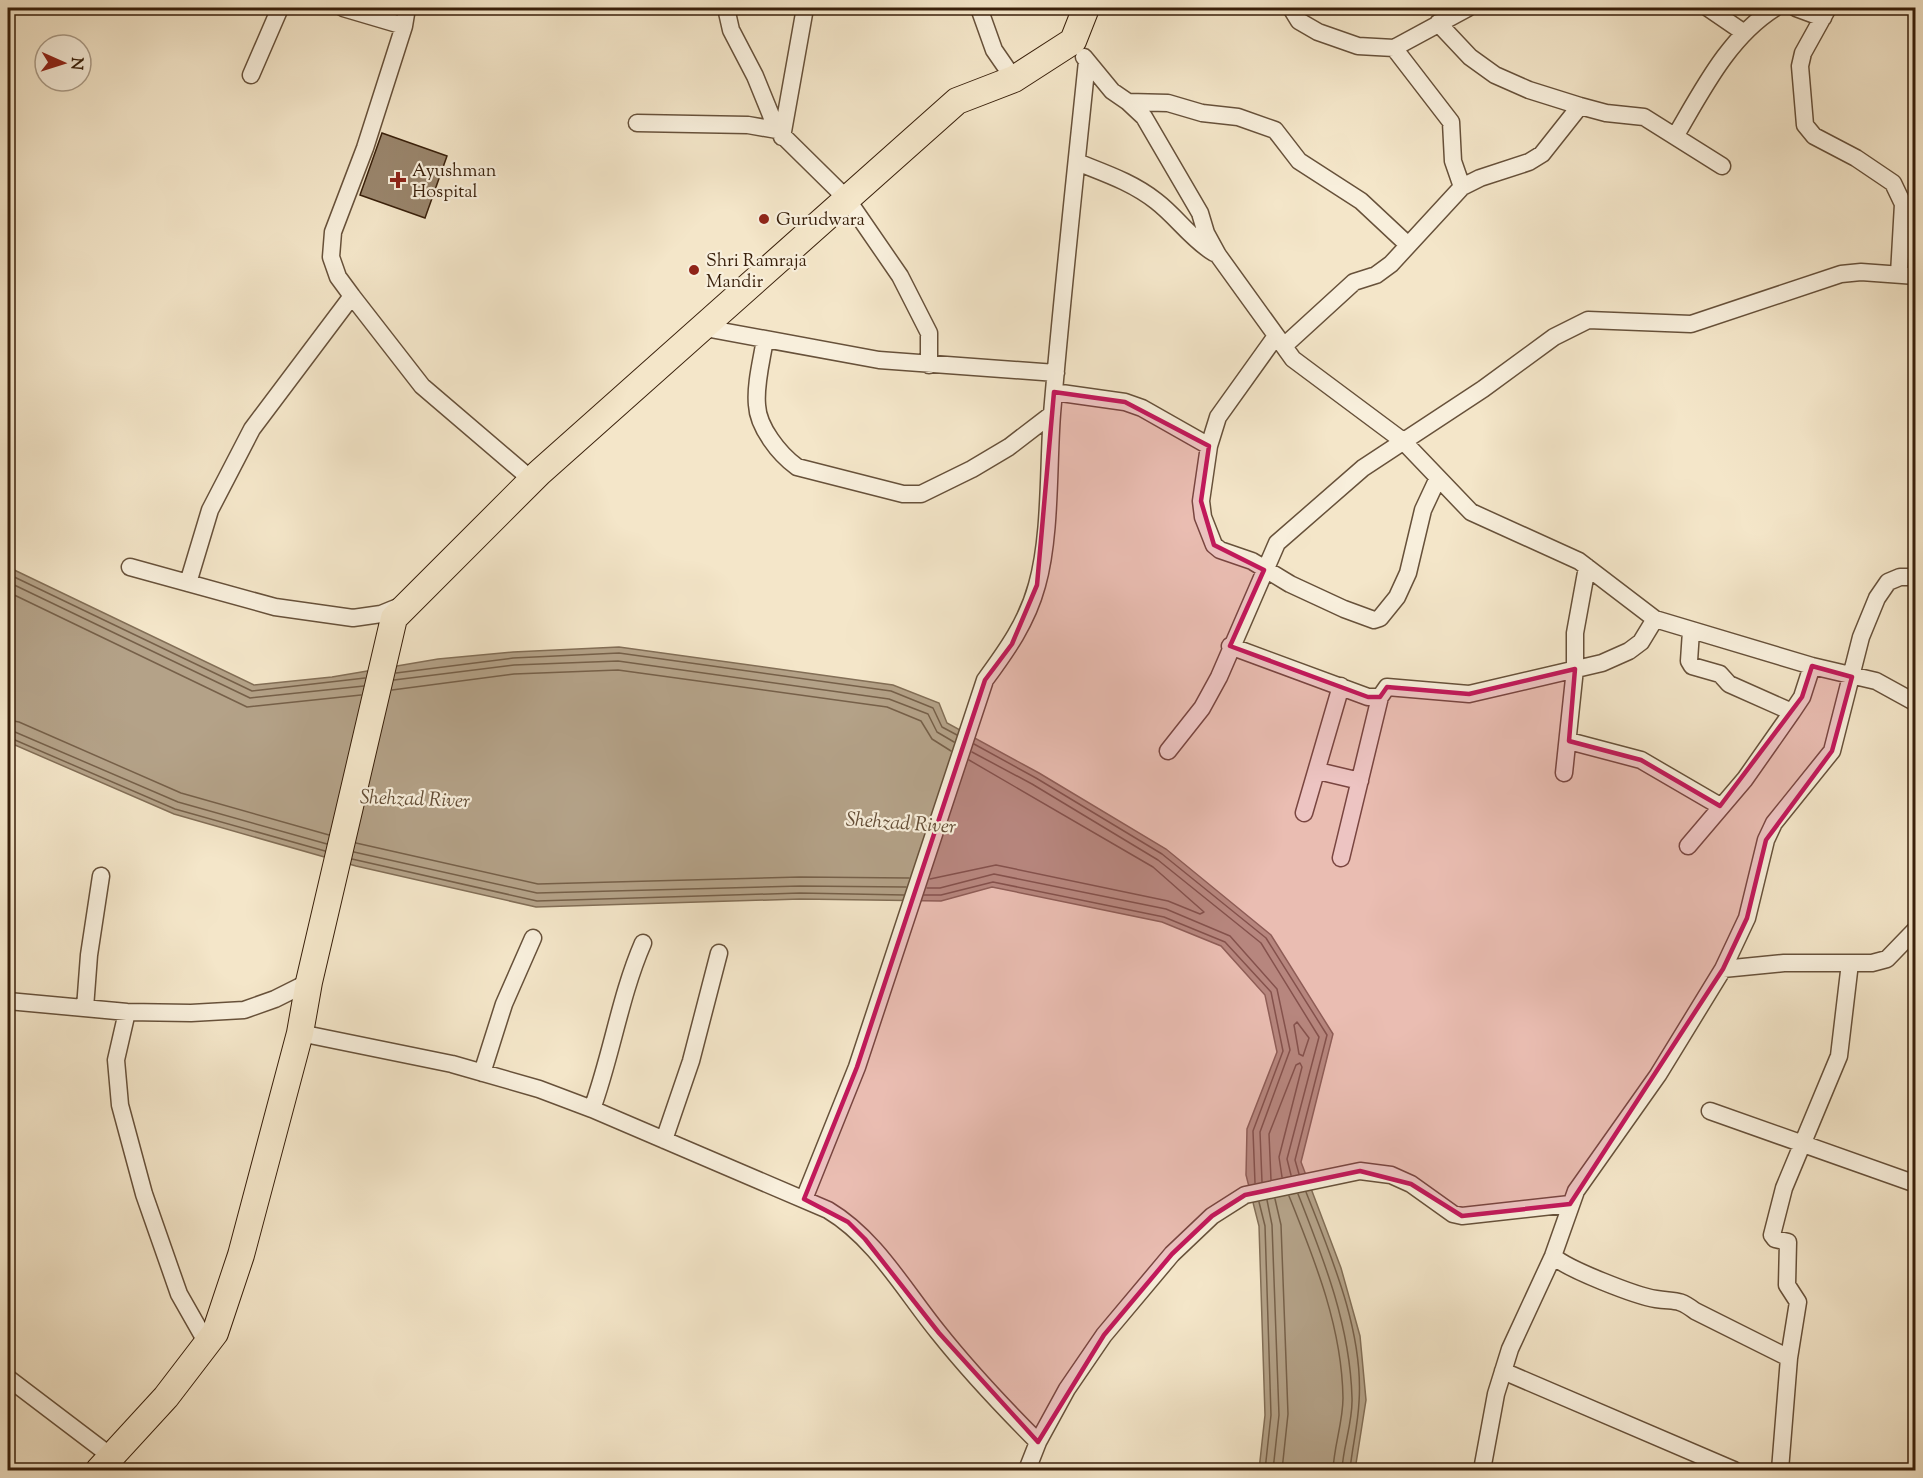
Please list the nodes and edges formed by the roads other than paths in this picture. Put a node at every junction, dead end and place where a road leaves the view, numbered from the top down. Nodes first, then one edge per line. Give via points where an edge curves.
1 (280, 8) edge
2 (343, 8) edge
3 (407, 8) edge
4 (726, 8) edge
5 (805, 8) edge
6 (979, 8) edge
7 (1086, 8) edge
8 (1291, 8) edge
9 (1468, 8) edge
10 (1708, 8) edge
11 (1775, 8) edge
12 (1796, 8) edge
13 (1826, 13) edge
14 (1438, 23) junction
15 (404, 26) junction
16 (1743, 32) junction
17 (1394, 48) junction
18 (1080, 51) junction
19 (251, 75) dead end
20 (1014, 79) junction
21 (1128, 102) junction
22 (1580, 106) junction
23 (637, 123) dead end
24 (780, 134) junction
25 (1676, 135) junction
26 (1077, 162) junction
27 (1722, 166) dead end
28 (1462, 188) junction
29 (847, 200) junction
30 (1407, 244) junction
31 (1218, 255) junction
32 (1907, 275) edge
33 (352, 296) junction
34 (705, 328) junction
35 (765, 339) junction
36 (1280, 341) junction
37 (929, 365) junction
38 (1056, 373) junction
39 (1054, 393) junction
40 (1052, 414) junction
41 (1403, 441) junction
42 (1209, 446) junction
43 (532, 480) junction
44 (1437, 480) junction
45 (130, 567) dead end
46 (1587, 567) junction
47 (1264, 570) junction
48 (1916, 577) edge
49 (188, 583) junction
50 (401, 610) junction
51 (1655, 619) junction
52 (1691, 631) junction
53 (1230, 646) junction
54 (1812, 666) junction
55 (1575, 669) junction
56 (1852, 676) junction
57 (1341, 686) junction
58 (1380, 697) junction
59 (1916, 703) edge
60 (1792, 712) junction
61 (1569, 741) junction
62 (1168, 751) dead end
63 (1318, 771) junction
64 (1564, 773) dead end
65 (1360, 781) junction
66 (1720, 806) junction
67 (1304, 813) dead end
68 (1688, 846) dead end
69 (1341, 858) dead end
70 (101, 876) dead end
71 (1916, 929) edge
72 (533, 938) dead end
73 (643, 943) dead end
74 (719, 953) dead end
75 (1850, 963) junction
76 (1723, 969) junction
77 (309, 982) junction
78 (8, 1001) edge
79 (85, 1008) junction
80 (127, 1012) junction
81 (300, 1033) junction
82 (482, 1073) junction
83 (592, 1109) junction
84 (1710, 1111) dead end
85 (664, 1140) junction
86 (1802, 1144) junction
87 (1916, 1184) edge
88 (804, 1199) junction
89 (1570, 1204) junction
90 (1553, 1256) junction
91 (208, 1344) junction
92 (1789, 1358) junction
93 (1503, 1371) junction
94 (8, 1378) edge
95 (1038, 1442) junction
96 (105, 1464) edge
97 (1027, 1470) edge
98 (1482, 1470) edge
99 (1734, 1470) edge
100 (1780, 1470) edge

1 - 19 street
2 - 15 street
3 - 15 street
4 - 24 street via 731,30
5 - 24 street
6 - 20 street via 994,50
7 - 18 main road
8 - 17 street via 1299,21 1318,33 1358,46
9 - 14 street
10 - 16 street
11 - 16 street
12 - 13 street
13 - 32 street via 1803,53 1800,66 1802,118 1808,132 1880,173 1900,193
14 - 17 street
14 - 22 street via 1470,57 1495,75
15 - 33 street via 333,232 331,257 338,277
16 - 25 street
17 - 28 street via 1451,122 1453,162
18 - 20 main road
18 - 21 street via 1112,91
18 - 26 street
20 - 29 main road via 957,101
21 - 30 street via 1168,103 1202,113 1238,117 1275,130 1299,161 1361,201
21 - 31 street via 1144,117 1170,158
22 - 25 street via 1644,117
22 - 28 street via 1536,158
23 - 24 street via 748,125
24 - 29 street
25 - 27 street
26 - 31 street via 1127,182 1156,201 1201,245
26 - 38 street
28 - 30 street
29 - 34 main road
29 - 37 street via 900,276 924,320 929,333
30 - 36 street via 1391,264 1376,275 1354,282
31 - 36 street
32 - 41 street via 1841,274 1691,324 1588,320 1554,337
33 - 43 street via 423,386
33 - 49 street via 252,429 210,510
34 - 35 street
34 - 43 main road
35 - 37 street
35 - 40 street via 757,405 764,428 797,467 903,494 921,494 1008,447
36 - 41 street via 1293,359
36 - 42 street via 1218,417
37 - 38 street
38 - 39 street
39 - 40 street
39 - 42 street via 1125,402
40 - 88 street via 1037,585 1012,644 985,680 844,1106
41 - 44 street
41 - 47 street via 1363,468 1284,535
42 - 47 street via 1201,501 1214,544
43 - 50 main road
44 - 46 street via 1471,512
44 - 47 street via 1423,510 1407,573 1397,597 1380,618 1374,620 1344,609
45 - 49 street
46 - 51 street
46 - 55 street via 1575,633
47 - 53 street
48 - 56 street via 1888,582 1877,598
49 - 50 street via 275,607 353,618
50 - 77 main road
51 - 52 street
51 - 55 street via 1641,642 1629,651
52 - 54 street
52 - 60 street via 1692,666 1720,674 1729,684
53 - 57 street
53 - 62 street via 1202,708
54 - 56 street
54 - 60 street via 1802,697
55 - 58 street via 1469,694 1387,687
55 - 61 street
56 - 59 street via 1876,681
56 - 76 street via 1832,752 1774,823 1766,840 1747,918
57 - 58 street via 1368,697
57 - 63 street
58 - 65 street
60 - 66 street via 1745,779
61 - 64 street
61 - 66 street via 1641,760
63 - 65 street
63 - 67 street
65 - 69 street
66 - 68 street
70 - 79 street
71 - 75 street via 1887,958
72 - 82 street via 504,1004
73 - 83 street via 630,975
74 - 85 street via 691,1061
75 - 76 street via 1784,963
75 - 86 street via 1842,1046
76 - 89 street via 1658,1075
77 - 80 street via 244,1010
77 - 81 main road
78 - 79 street
79 - 80 street
80 - 91 street via 116,1060 120,1105 144,1194 179,1294
81 - 82 street via 378,1047
81 - 91 main road via 241,1255
82 - 83 street
83 - 85 street
84 - 86 street
85 - 88 street
86 - 87 street
86 - 92 street via 1784,1188 1772,1235 1788,1242 1787,1285 1797,1302
88 - 95 street via 848,1222 865,1239 939,1333
89 - 90 street
89 - 95 street via 1462,1216 1453,1214 1412,1184 1391,1175 1360,1171 1245,1195 1212,1216 1172,1254 1104,1335 1067,1389
90 - 92 street via 1569,1268 1609,1283 1656,1299 1681,1301
90 - 93 street via 1509,1349
91 - 96 main road
92 - 100 street
93 - 98 street
93 - 99 street
94 - 96 street
95 - 97 street

